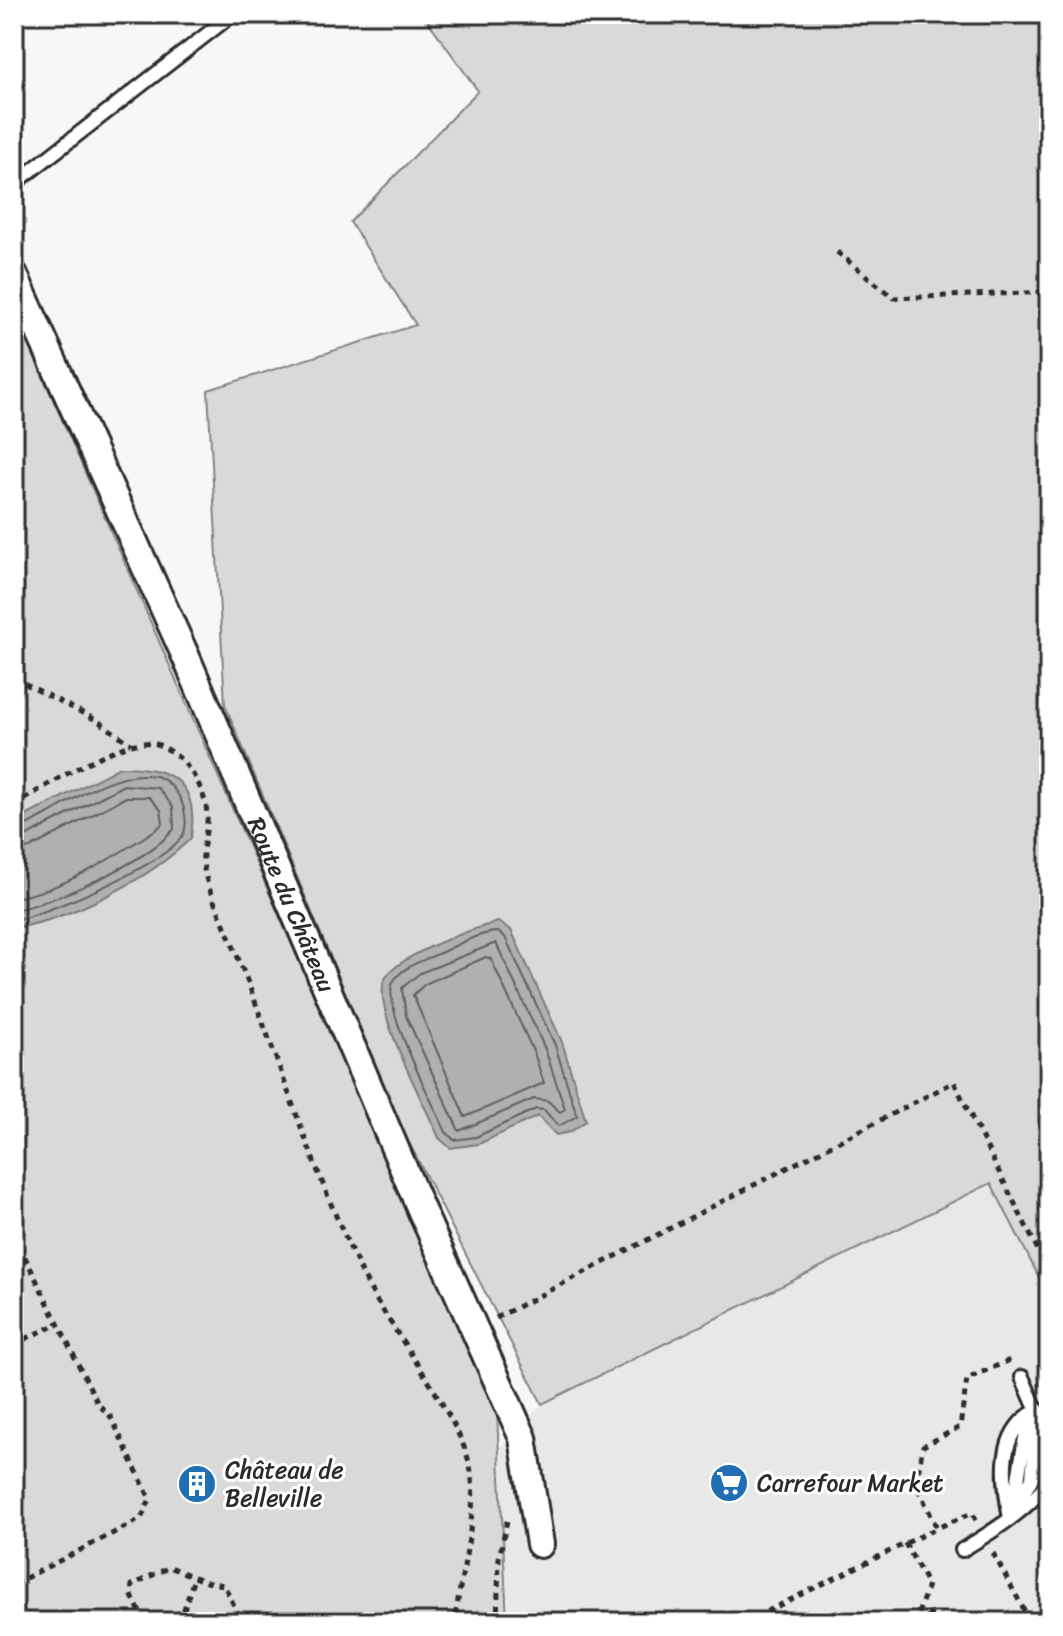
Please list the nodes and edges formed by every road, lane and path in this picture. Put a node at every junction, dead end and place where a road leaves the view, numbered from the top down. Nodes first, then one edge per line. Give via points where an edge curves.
1 (233, 14) edge
2 (14, 184) edge
3 (837, 252) dead end
4 (14, 275) edge
5 (1049, 292) edge
6 (14, 678) edge
7 (132, 745) junction
8 (14, 805) edge
9 (14, 1235) edge
10 (1049, 1272) edge
11 (58, 1324) junction
12 (475, 1329) junction
13 (14, 1344) edge
14 (1013, 1358) dead end
15 (1022, 1377) dead end
16 (1038, 1410) junction
17 (1049, 1438) edge
18 (1049, 1475) edge
19 (508, 1513) dead end
20 (1010, 1519) junction
21 (937, 1528) junction
22 (984, 1537) junction
23 (905, 1543) junction
24 (540, 1544) dead end
25 (962, 1550) dead end
26 (194, 1578) junction
27 (14, 1584) edge
28 (1041, 1618) dead end
29 (145, 1622) edge
30 (180, 1622) edge
31 (242, 1622) edge
32 (455, 1622) edge
33 (497, 1622) edge
34 (745, 1622) edge
35 (938, 1622) edge

1 - 2 lane
3 - 5 path via 894,298
4 - 12 street, Route du Château via 186,657
6 - 7 path via 98,721
7 - 8 path
7 - 32 path via 156,744 184,762 203,791 207,886 247,975 304,1136 367,1284 468,1458 470,1526
9 - 11 path
10 - 12 path via 954,1082
11 - 13 path
11 - 27 path via 150,1499 141,1519
12 - 24 street, Route du Château via 523,1438
14 - 21 path via 967,1379 960,1427 923,1446 916,1484
15 - 16 lane
16 - 17 lane
16 - 20 lane via 1032,1478
16 - 20 lane via 1012,1429 1004,1472
18 - 20 lane via 1037,1495
19 - 33 path via 499,1558
20 - 22 lane
21 - 22 path via 972,1513
21 - 23 path
22 - 25 lane
22 - 28 path via 1029,1619
23 - 34 path
23 - 35 path via 928,1585 919,1611
26 - 29 path via 170,1567 132,1585
26 - 30 path
26 - 31 path via 224,1585

